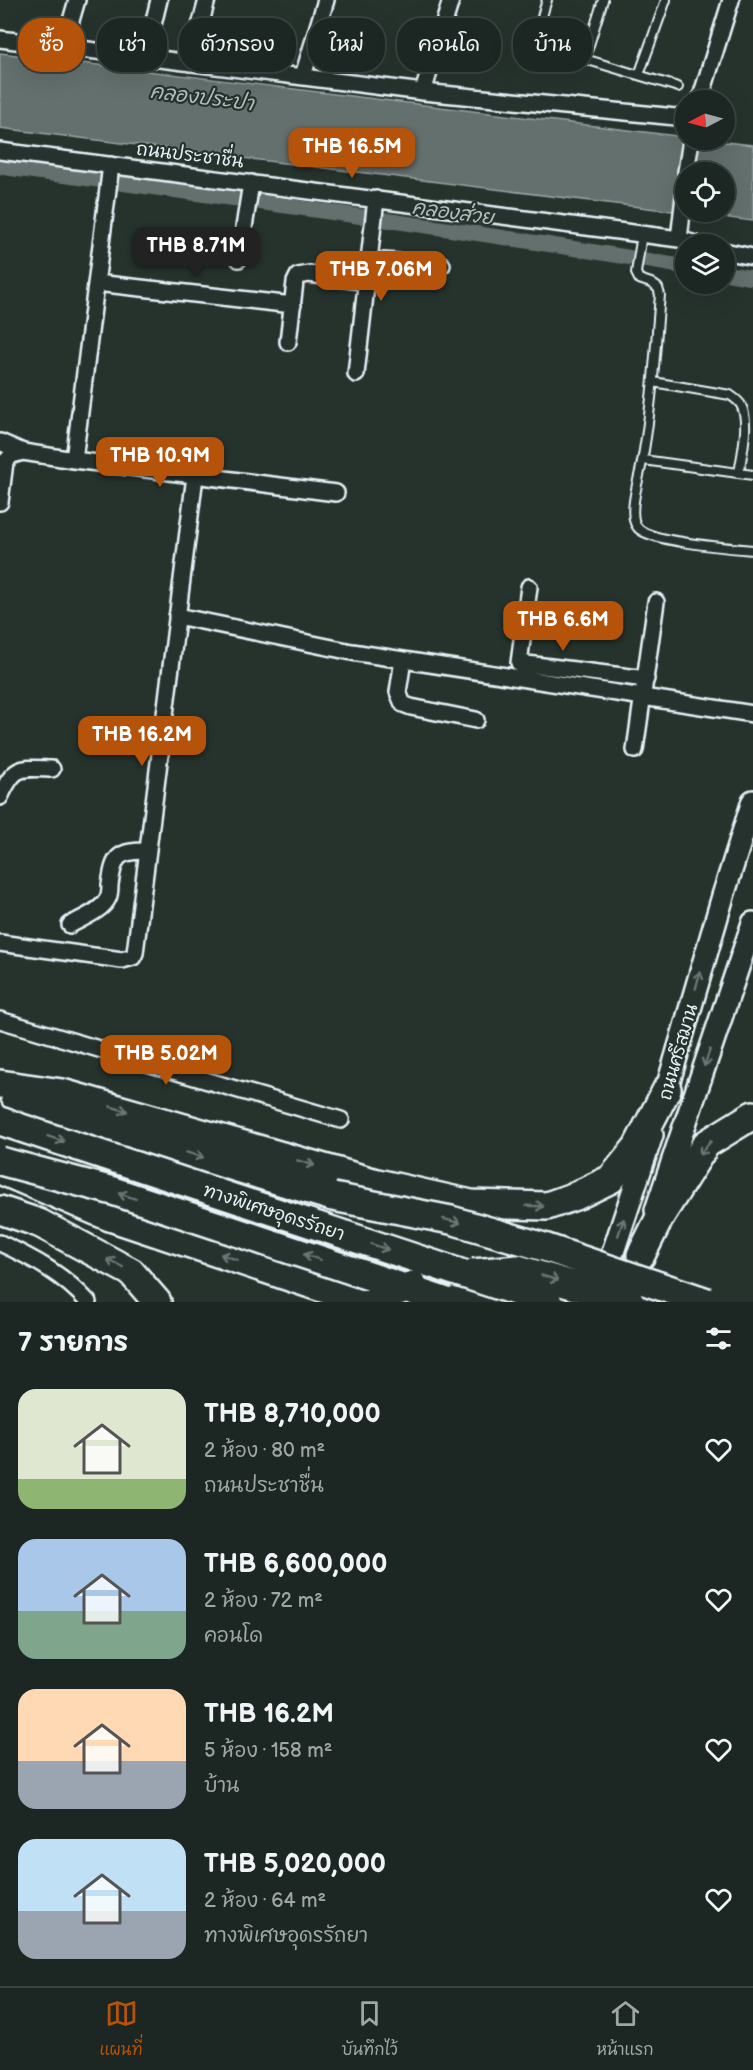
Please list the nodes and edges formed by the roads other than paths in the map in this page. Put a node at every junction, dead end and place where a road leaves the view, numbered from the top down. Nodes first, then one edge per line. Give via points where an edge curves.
1 (77, 0) edge
2 (159, 0) edge
3 (207, 0) edge
4 (326, 0) edge
5 (451, 0) edge
6 (547, 0) edge
7 (603, 0) edge
8 (666, 0) edge
9 (731, 0) edge
10 (72, 18) edge
11 (155, 18) edge
12 (202, 18) edge
13 (543, 18) edge
14 (592, 35) edge
15 (0, 39) edge
16 (18, 42) edge
17 (592, 60) edge
18 (268, 72) edge
19 (639, 75) junction
20 (303, 76) junction
21 (678, 87) dead end
22 (703, 90) edge
23 (423, 92) junction
24 (675, 117) edge
25 (0, 151) edge
26 (109, 176) junction
27 (249, 194) junction
28 (376, 205) junction
29 (675, 239) edge
30 (640, 241) junction
31 (735, 253) edge
32 (753, 257) edge
33 (239, 259) dead end
34 (369, 260) junction
35 (442, 265) dead end
36 (367, 282) junction
37 (96, 283) junction
38 (293, 306) junction
39 (288, 342) dead end
40 (356, 374) dead end
41 (653, 382) junction
42 (0, 442) edge
43 (23, 452) junction
44 (74, 460) junction
45 (643, 460) junction
46 (740, 473) junction
47 (753, 475) edge
48 (195, 476) junction
49 (336, 493) dead end
50 (0, 502) edge
51 (753, 550) edge
52 (529, 587) dead end
53 (656, 602) dead end
54 (177, 616) junction
55 (403, 660) junction
56 (646, 679) junction
57 (643, 697) junction
58 (753, 714) edge
59 (476, 720) dead end
60 (635, 750) dead end
61 (52, 770) dead end
62 (0, 797) edge
63 (753, 801) edge
64 (148, 851) junction
65 (753, 923) edge
66 (70, 925) dead end
67 (0, 943) edge
68 (0, 1020) edge
69 (0, 1084) edge
70 (668, 1089) junction
71 (0, 1092) edge
72 (753, 1115) edge
73 (341, 1120) dead end
74 (0, 1121) edge
75 (0, 1161) edge
76 (0, 1170) edge
77 (0, 1210) edge
78 (0, 1243) edge
79 (641, 1255) junction
80 (79, 1298) edge
81 (158, 1302) edge
82 (364, 1302) edge
83 (372, 1302) edge
84 (447, 1302) edge
85 (548, 1302) edge
86 (596, 1302) edge
87 (624, 1302) edge
88 (630, 1302) edge
89 (707, 1302) edge

1 - 10 street
2 - 11 street
3 - 12 street
4 - 20 street
5 - 23 street
6 - 13 lane
7 - 14 lane
8 - 19 lane
9 - 22 street
15 - 16 street
17 - 19 lane
18 - 20 street
19 - 21 lane
20 - 23 street
23 - 24 street
25 - 26 street, ถนนประชาชื่น
26 - 27 street, ถนนประชาชื่น
26 - 37 street
27 - 28 street, ถนนประชาชื่น
27 - 33 street
28 - 30 street, ถนนประชาชื่น
28 - 34 street
29 - 30 street, ถนนประชาชื่น
30 - 41 lane via 636,273 639,279 658,288 660,295
31 - 32 street
34 - 35 street
34 - 36 street
36 - 38 street via 303,274 295,282
36 - 40 street
37 - 38 street
37 - 44 street
38 - 39 street
41 - 45 lane
41 - 46 lane via 730,395 740,402 744,439
42 - 43 street
43 - 44 street
43 - 50 street via 5,462
44 - 48 street
45 - 46 lane
45 - 51 lane via 632,515 642,532 682,542
46 - 47 lane
48 - 49 street
48 - 54 street
52 - 56 street via 519,663
53 - 56 street
54 - 55 street
54 - 64 street
55 - 57 street
55 - 59 street via 398,692 403,704
56 - 57 street
57 - 58 street
57 - 60 street
61 - 62 street via 19,770 9,778
70 -> 63 main road, ถนนศรีสมาน
64 - 66 street via 117,856 107,900
64 - 67 street via 133,957 122,960
65 -> 79 main road, ถนนศรีสมาน
68 - 73 street
69 -> 70 highway via 62,1093 373,1182 471,1204 547,1206 611,1179 637,1147
86 -> 70 main road, ถนนศรีสมาน
71 -> 89 highway, bridge via 333,1197 452,1220 544,1247
72 -> 79 highway via 706,1144
74 -> 85 highway, ทางพิเศษอุดรรัถยา, bridge
84 -> 75 highway, ทางพิเศษอุดรรัถยา, bridge via 113,1191
82 -> 76 highway via 110,1217
81 -> 77 highway via 131,1272 39,1222
78 - 80 street via 31,1257
79 - 87 main road, ถนนศรีสมาน
83 -> 88 highway, bridge via 434,1276 518,1269

